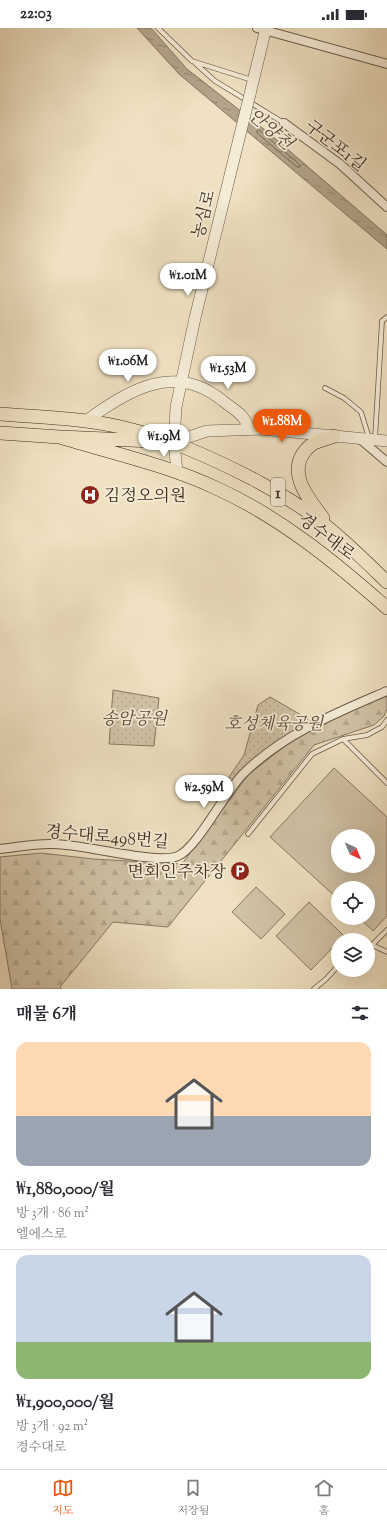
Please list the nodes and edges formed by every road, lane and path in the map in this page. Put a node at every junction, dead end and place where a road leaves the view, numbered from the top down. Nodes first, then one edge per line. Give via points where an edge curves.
1 (158, 28) edge
2 (262, 29) edge
3 (192, 61) junction
4 (387, 64) edge
5 (253, 80) junction
6 (284, 123) joint
7 (387, 207) edge
8 (387, 317) edge
9 (182, 382) junction
10 (324, 388) dead end
11 (0, 414) edge
12 (86, 421) junction
13 (249, 429) junction
14 (0, 432) edge
15 (334, 436) junction
16 (60, 438) junction
17 (368, 440) junction
18 (387, 441) edge
19 (174, 442) junction
20 (387, 462) edge
21 (177, 472) junction
22 (333, 532) junction
23 (368, 564) junction
24 (354, 579) junction
25 (387, 579) edge
26 (387, 582) edge
27 (387, 608) edge
28 (387, 614) edge
29 (387, 691) edge
30 (387, 720) edge
31 (343, 739) junction
32 (387, 783) edge
33 (248, 834) dead end
34 (0, 849) edge
35 (387, 930) edge
36 (375, 941) edge
37 (375, 947) edge
38 (387, 952) edge
39 (331, 974) edge
40 (314, 989) edge

1 - 3 lane
2 - 4 street
2 - 5 street
3 - 5 lane
3 - 6 lane via 215,81
5 - 9 street, 농심로, bridge via 193,325
6 - 7 street, 구군포1길 via 340,164
8 - 17 lane via 382,321
9 - 12 street via 160,382 112,402
9 - 13 street via 198,385 212,392 244,417
9 - 19 street, 농심로 via 176,407
10 - 17 lane via 344,398 361,412
11 - 12 main road, 경수대로 / 1
12 - 19 main road, 경수대로 / 1 via 120,427
13 - 15 street
13 - 19 street via 207,431
14 - 16 main road, 경수대로 / 1
15 - 17 street
15 - 22 main road via 311,445 297,468 299,480 309,499
16 - 19 main road, 경수대로
16 - 21 main road, 경수대로 / 1
17 - 18 street
17 - 20 street
19 - 21 street, 농심로
19 - 22 main road, 경수대로 / 1 via 226,465 280,494
21 - 24 main road, 경수대로 / 1 via 252,507 293,532
22 - 23 main road, 경수대로 / 1
23 - 25 main road
23 - 26 main road, 경수대로 / 1
24 - 27 main road, 경수대로 / 1
24 - 28 main road
29 - 34 street, 경수대로498번길 via 290,736 274,748 243,774 222,800 191,847 177,856 156,859 87,846 54,844
30 - 31 lane via 382,727 367,735
31 - 32 lane
31 - 33 lane via 312,754
35 - 36 lane
37 - 38 lane
39 - 40 lane

